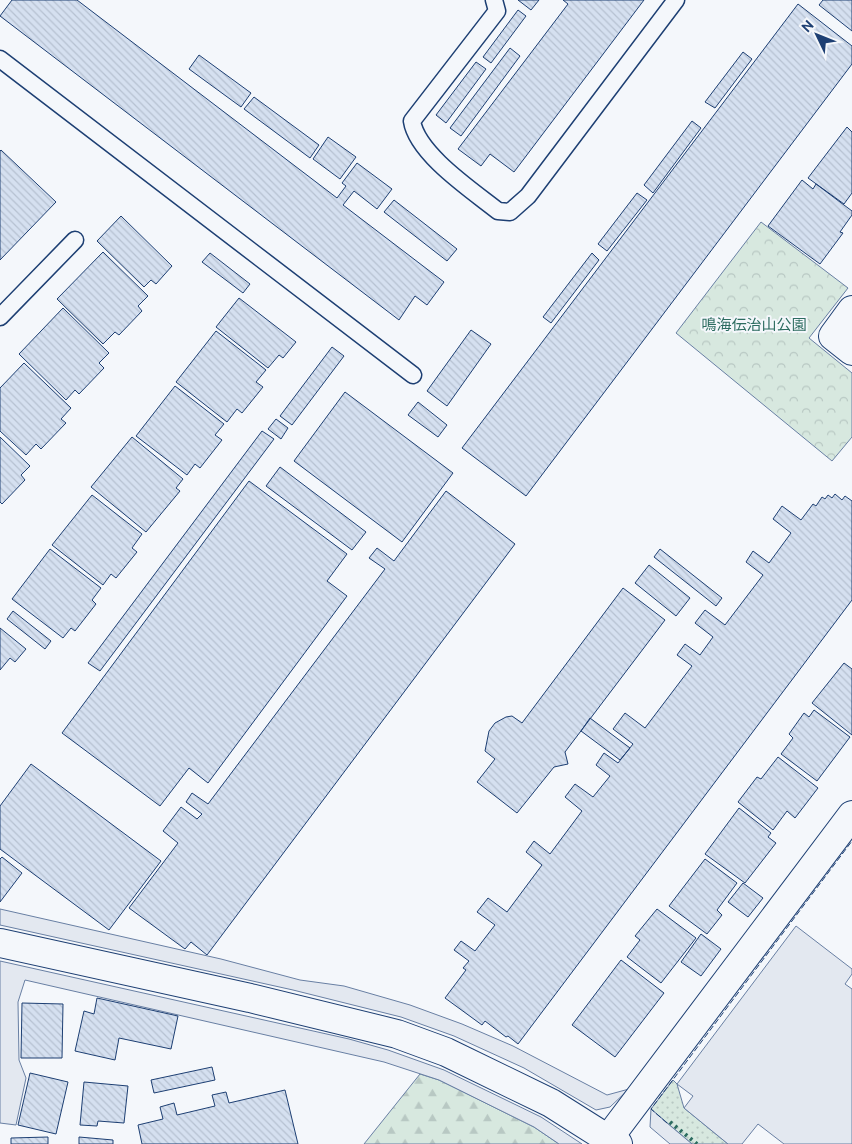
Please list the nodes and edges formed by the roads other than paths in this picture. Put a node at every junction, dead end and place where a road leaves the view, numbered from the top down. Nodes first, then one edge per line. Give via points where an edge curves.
1 (494, 0) edge
2 (676, 0) edge
3 (0, 59) edge
4 (75, 240) dead end
5 (852, 310) edge
6 (0, 317) edge
7 (852, 351) edge
8 (413, 375) dead end
9 (852, 815) edge
10 (0, 943) edge
11 (613, 1142) edge

1 - 2 lane via 497,11 412,121 413,130 434,159 498,211 510,212 528,196
3 - 8 lane
4 - 6 lane
5 - 7 street via 833,336
9 - 11 street
10 - 11 street via 397,1034 446,1052 551,1103

